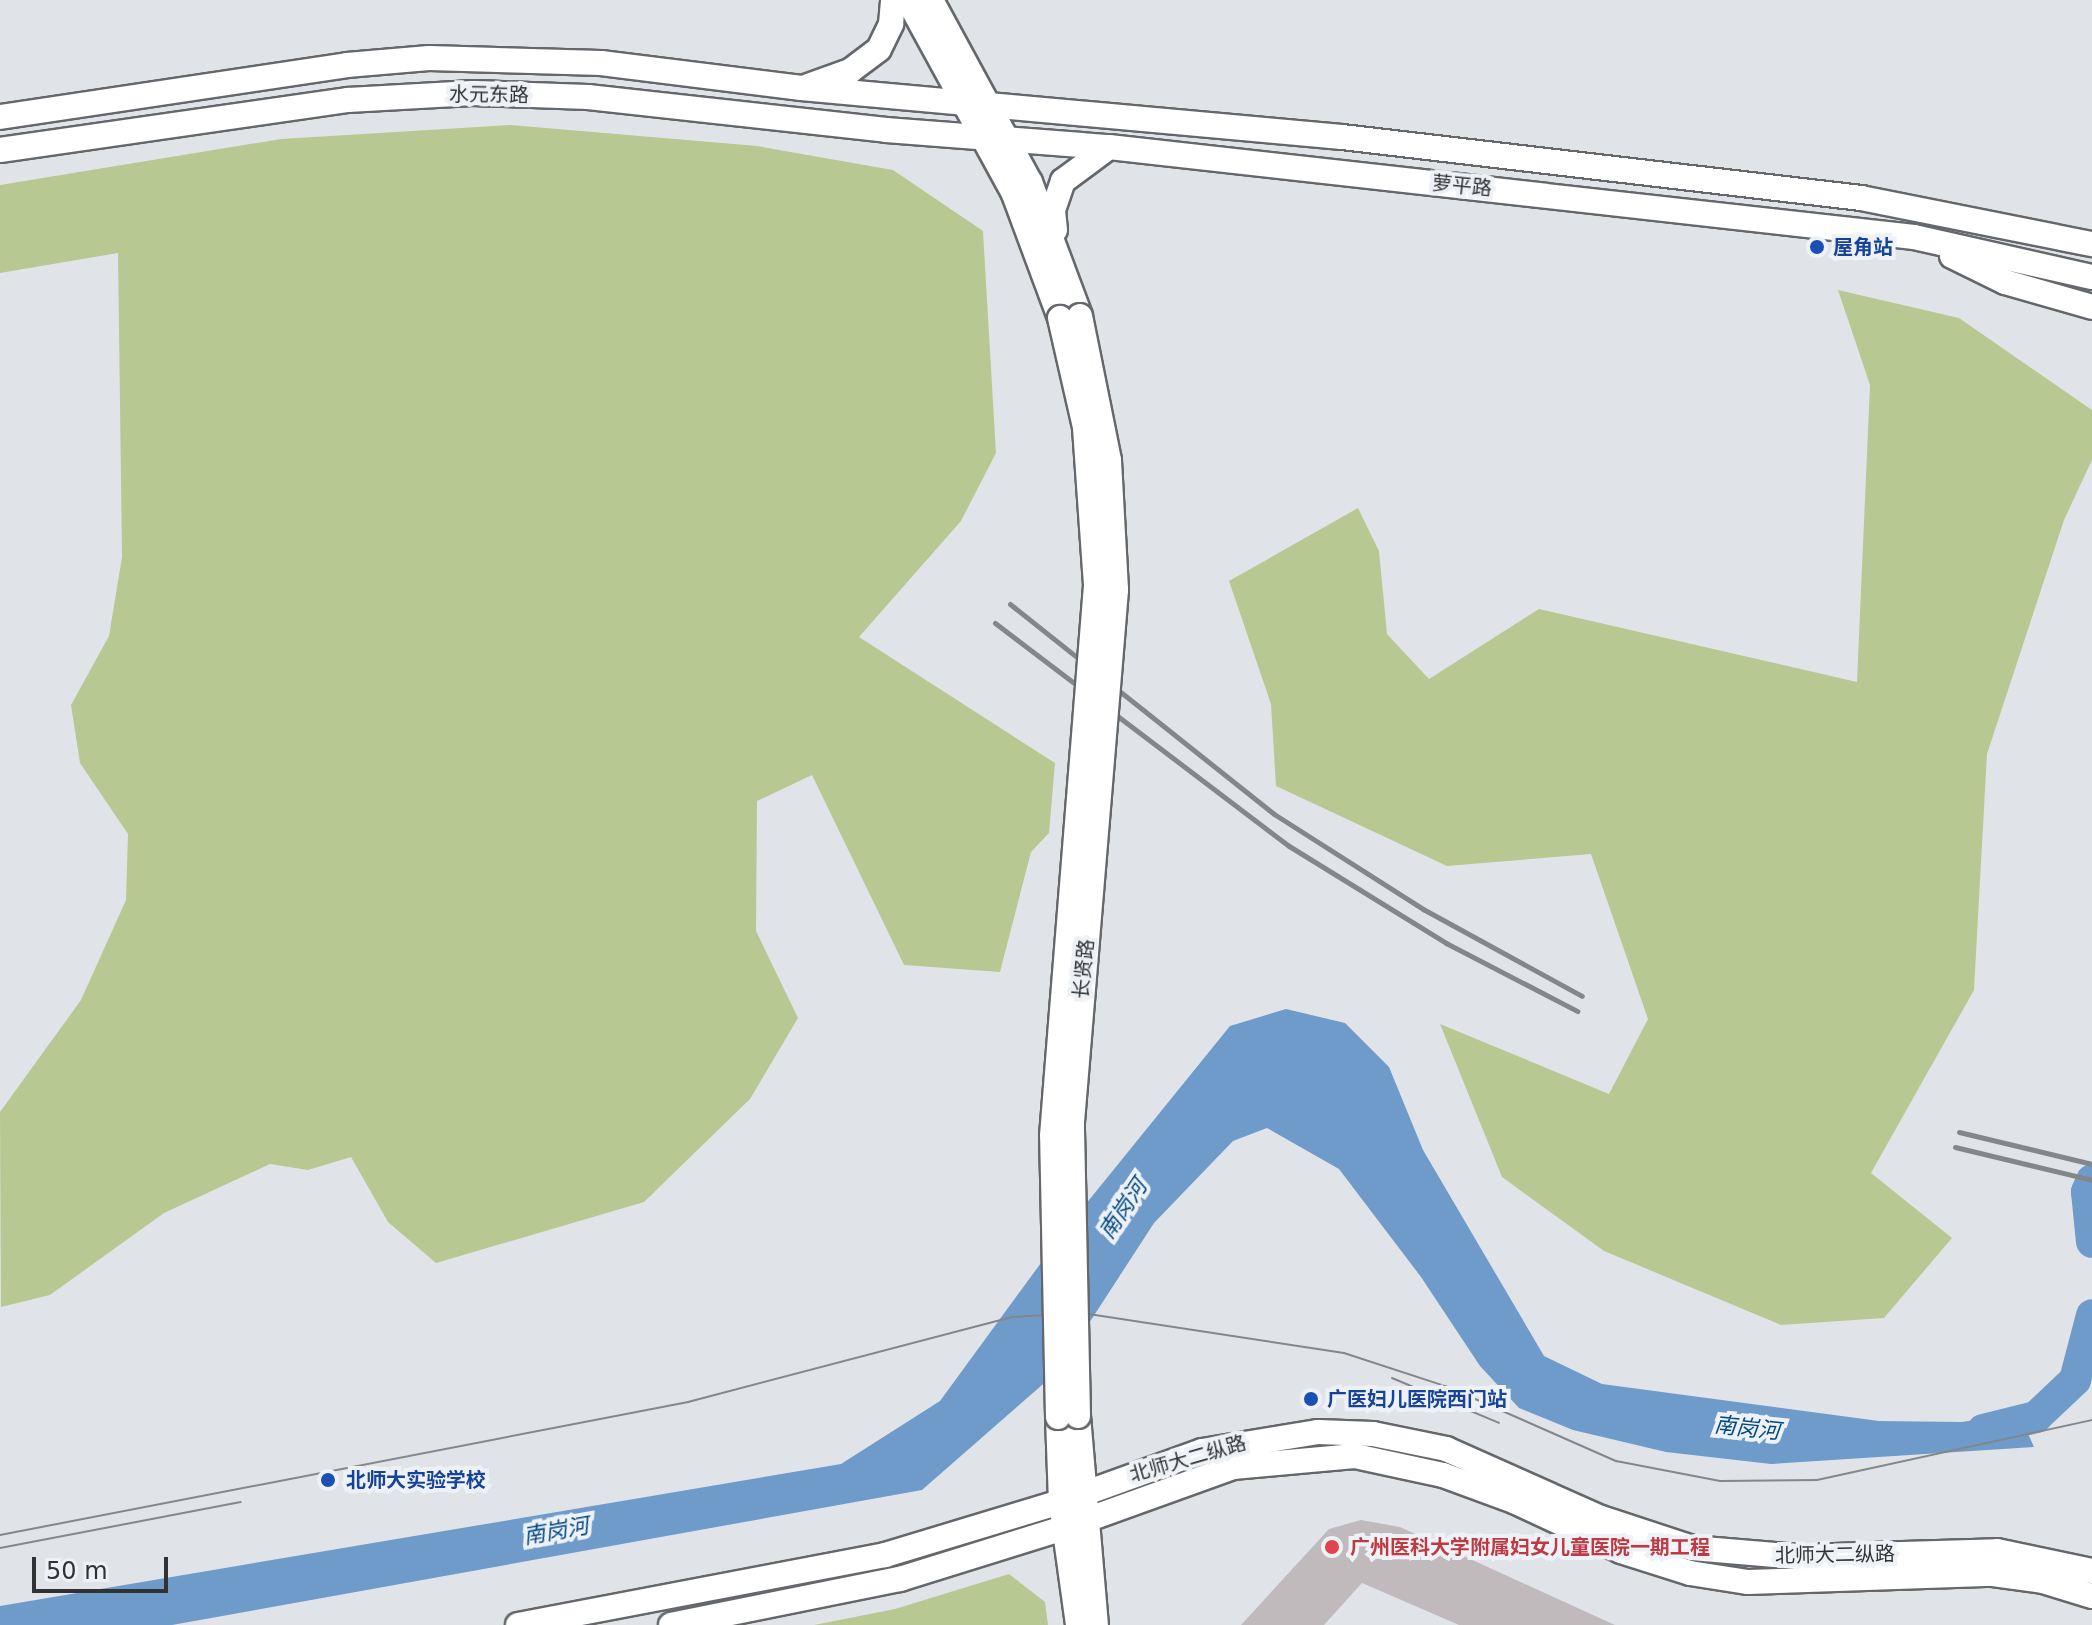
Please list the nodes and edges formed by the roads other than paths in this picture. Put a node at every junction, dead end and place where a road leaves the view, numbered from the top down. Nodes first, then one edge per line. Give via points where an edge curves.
1 (893, 0) edge
2 (908, 0) edge
3 (936, 6) edge
4 (801, 88) junction
5 (965, 103) junction
6 (994, 107) junction
7 (0, 117) edge
8 (981, 135) junction
9 (1010, 138) junction
10 (1109, 147) junction
11 (0, 150) edge
12 (1914, 237) junction
13 (2092, 244) edge
14 (1058, 250) junction
15 (2092, 277) edge
16 (2092, 307) edge
17 (1070, 317) junction
18 (1072, 1498) junction
19 (1074, 1525) junction
20 (2092, 1571) edge
21 (2092, 1596) edge
22 (518, 1625) edge
23 (671, 1625) edge
24 (1078, 1625) edge
25 (1096, 1625) edge

1 - 4 main road via 891,24 879,49 850,71
2 - 5 main road
3 - 6 main road
4 - 5 main road, 水元东路
4 - 7 main road, 水元东路 via 601,63 429,58 347,65
5 - 6 main road, 萝平路
5 - 8 main road
6 - 9 main road
6 - 13 main road, 萝平路 via 1310,134 1861,198
8 - 9 main road, 萝平路
8 - 11 main road, 水元东路 via 588,97 473,93 288,107
8 - 17 main road
9 - 10 main road, 萝平路
9 - 14 main road
10 - 12 main road, 萝平路
10 - 14 main road via 1063,181 1053,210
12 - 15 main road, 萝平路
12 - 16 main road via 2005,282
14 - 17 main road
17 - 18 main road, 长贤路, bridge via 1085,427 1096,585 1052,1136
18 - 19 main road, 长贤路
18 - 20 main road, 北师大二纵路 via 1241,1441 1318,1432 1373,1434 1446,1449 1601,1518 1692,1548 1799,1557 1997,1551
18 - 22 main road, 北师大二纵路 via 885,1555
19 - 21 main road, 北师大二纵路 via 1233,1467 1355,1456 1443,1475 1621,1551 1690,1573 1748,1582 1993,1574 2043,1581
19 - 23 main road, 北师大二纵路 via 900,1579
19 - 24 main road, 长贤路
19 - 25 main road, 长贤路

